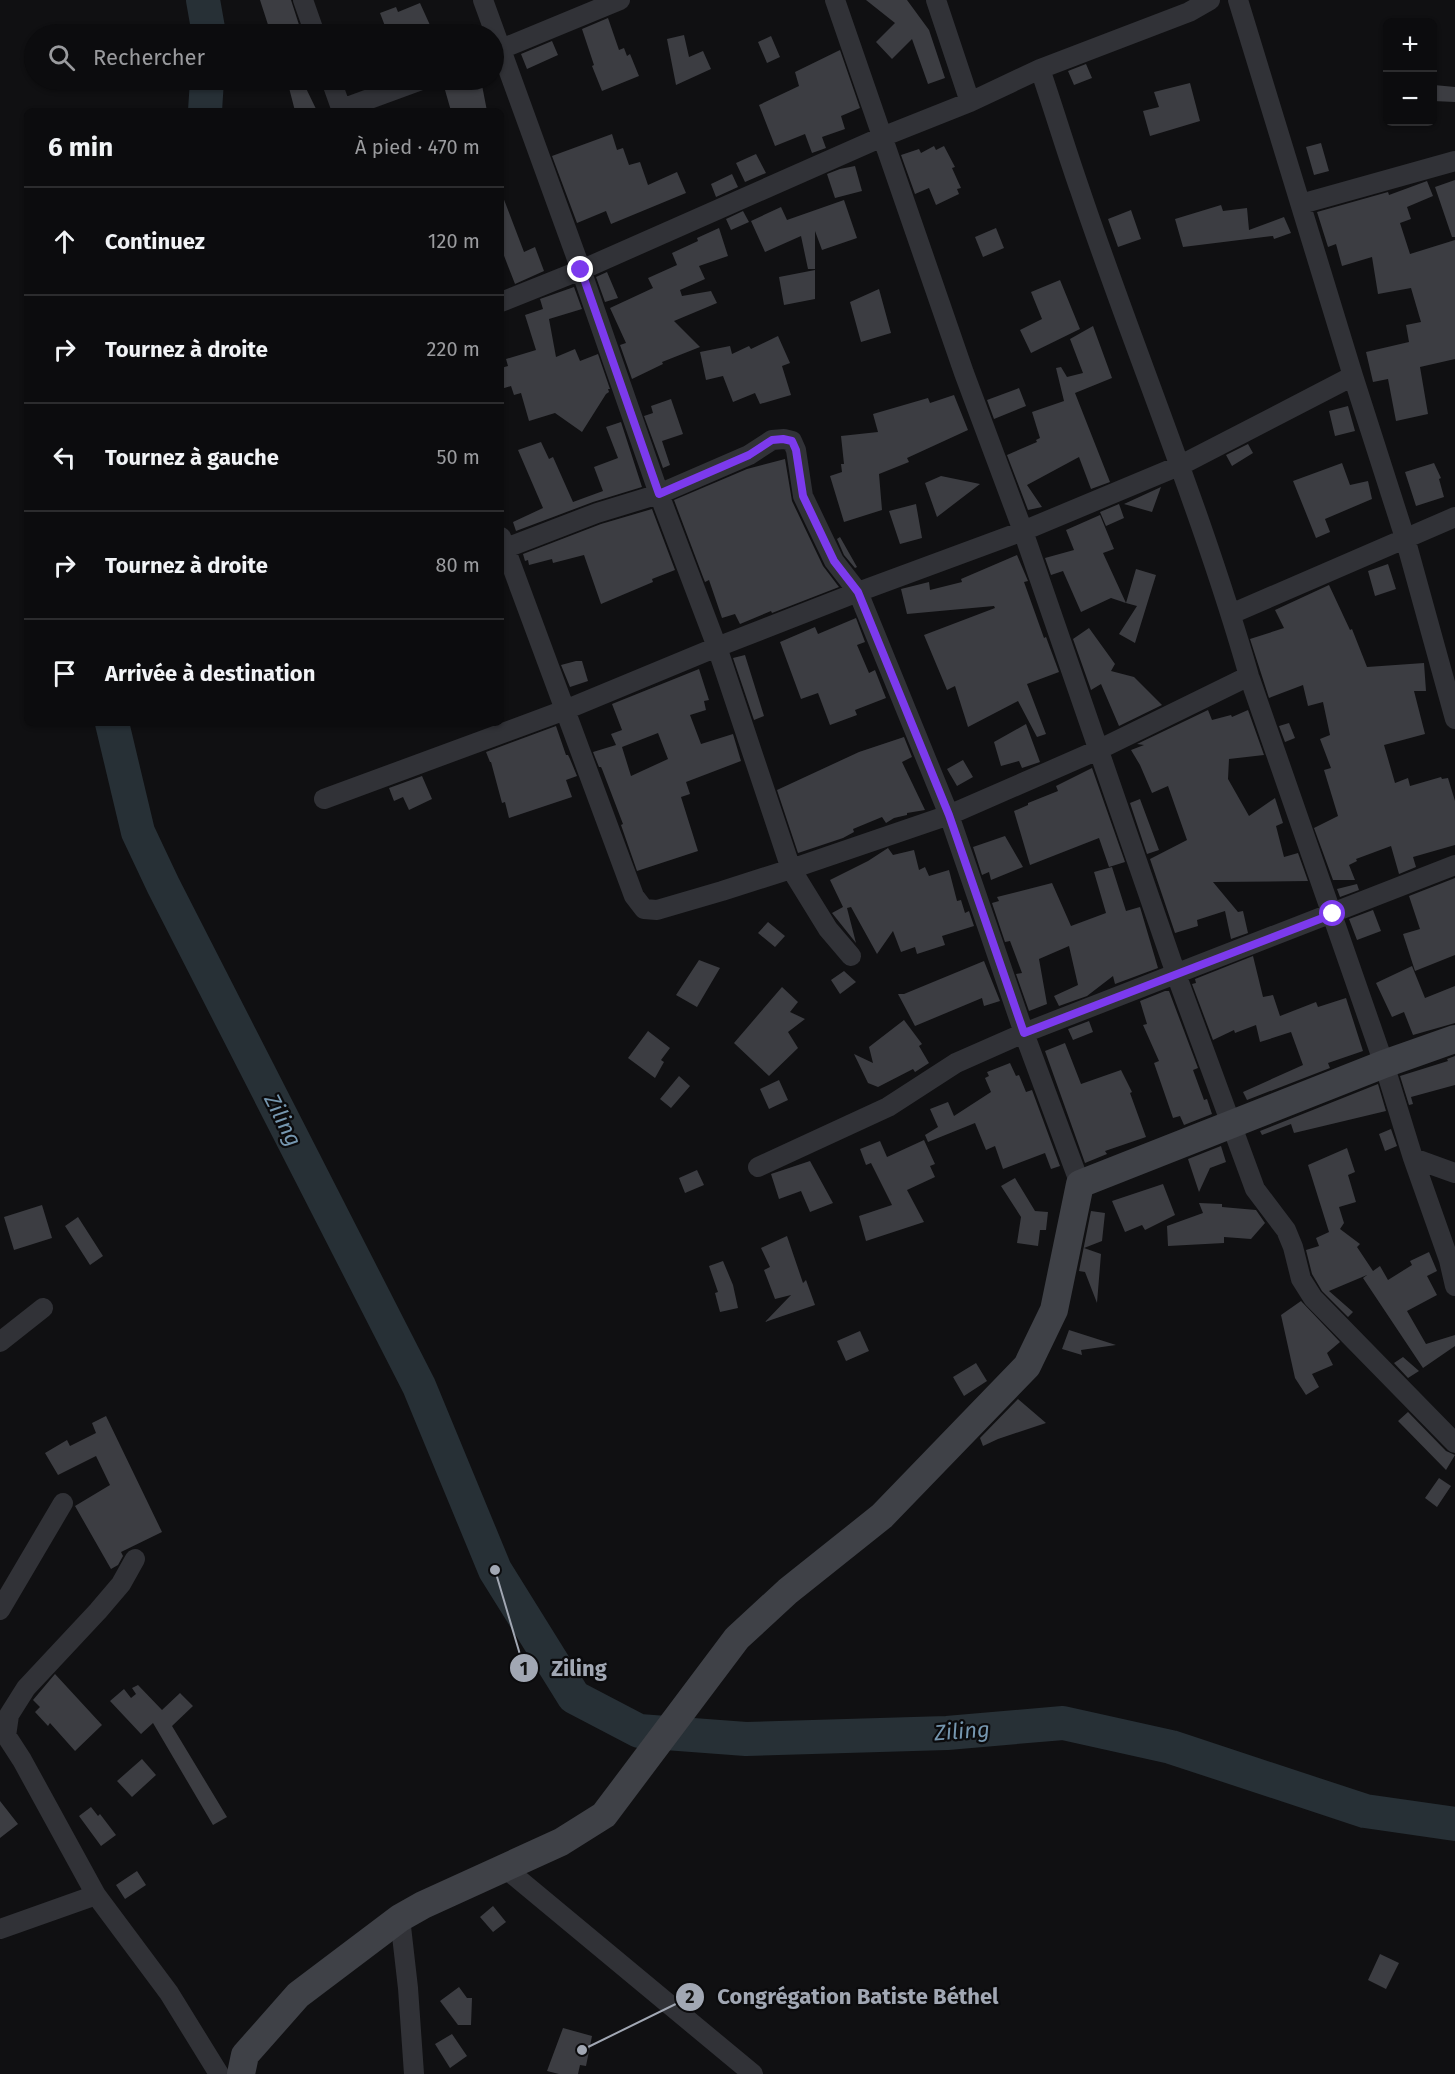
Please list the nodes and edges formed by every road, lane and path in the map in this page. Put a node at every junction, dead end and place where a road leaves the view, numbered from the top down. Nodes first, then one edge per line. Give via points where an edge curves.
1 (303, 0) edge
2 (483, 0) edge
3 (620, 0) edge
4 (835, 0) edge
5 (936, 0) edge
6 (1210, 0) edge
7 (1238, 0) edge
8 (311, 24) edge
9 (490, 24) edge
10 (504, 48) edge
11 (504, 69) edge
12 (1040, 69) junction
13 (335, 90) edge
14 (395, 90) edge
15 (970, 102) junction
16 (341, 108) edge
17 (347, 108) edge
18 (882, 137) junction
19 (1455, 161) edge
20 (1301, 204) junction
21 (581, 270) junction
22 (504, 301) edge
23 (1353, 376) junction
24 (1181, 465) junction
25 (659, 494) junction
26 (1455, 518) edge
27 (1023, 531) junction
28 (1405, 538) junction
29 (504, 544) edge
30 (504, 550) edge
31 (858, 592) junction
32 (1232, 614) junction
33 (717, 647) junction
34 (1249, 676) junction
35 (565, 710) junction
36 (1455, 719) edge
37 (1098, 750) junction
38 (324, 799) dead end
39 (949, 815) junction
40 (1455, 865) edge
41 (791, 870) junction
42 (1333, 914) junction
43 (851, 956) dead end
44 (1176, 974) junction
45 (1024, 1033) junction
46 (1455, 1040) edge
47 (1384, 1064) junction
48 (1232, 1124) junction
49 (1413, 1158) junction
50 (758, 1167) dead end
51 (1455, 1173) edge
52 (1080, 1184) junction
53 (1452, 1257) edge
54 (1455, 1286) edge
55 (43, 1308) dead end
56 (0, 1342) edge
57 (1452, 1434) edge
58 (63, 1503) dead end
59 (135, 1559) dead end
60 (0, 1610) edge
61 (3, 1731) edge
62 (505, 1868) junction
63 (96, 1895) junction
64 (400, 1918) junction
65 (0, 1929) edge
66 (243, 2065) edge
67 (219, 2074) edge
68 (414, 2074) edge
69 (753, 2074) edge

1 - 8 street
2 - 9 street
3 - 10 street
4 - 18 street
5 - 15 street
6 - 12 street via 1189,12
7 - 20 street
11 - 21 street
12 - 15 street
12 - 24 street via 1084,202
13 - 16 street
14 - 17 street
15 - 18 street
18 - 21 street
18 - 27 street
19 - 20 street
20 - 23 street
21 - 22 street
21 - 25 street
23 - 24 street
23 - 28 street
24 - 27 street
24 - 32 street
25 - 29 street
25 - 31 street via 749,455 772,440 792,441 803,496 834,561
25 - 33 street
26 - 28 street
27 - 31 street
27 - 37 street
28 - 32 street
28 - 36 street
30 - 35 street
31 - 33 street
31 - 39 street
32 - 34 street
33 - 35 street
33 - 41 street
34 - 37 street
34 - 42 street
35 - 38 street
35 - 41 street via 634,896 644,909 657,910
37 - 39 street
37 - 44 street
39 - 41 street
39 - 45 street
40 - 42 street
41 - 43 street via 828,929
42 - 44 street
42 - 47 street
44 - 45 street
44 - 48 street
45 - 50 street via 956,1063 888,1107
45 - 52 street
46 - 47 main road
47 - 48 main road
47 - 49 street
48 - 52 main road
48 - 57 street via 1256,1189 1286,1230 1301,1279 1313,1298
49 - 51 street
49 - 53 street
52 - 62 main road via 1054,1310 1027,1366 882,1516 788,1590 737,1638 604,1815 561,1842
53 - 54 street
55 - 56 street
58 - 60 street
59 - 61 street via 104,1605 26,1688
61 - 63 street
62 - 64 main road
62 - 69 street
63 - 65 street
63 - 67 street via 169,1993
64 - 66 main road via 297,1995
64 - 68 street
66 - 67 street

